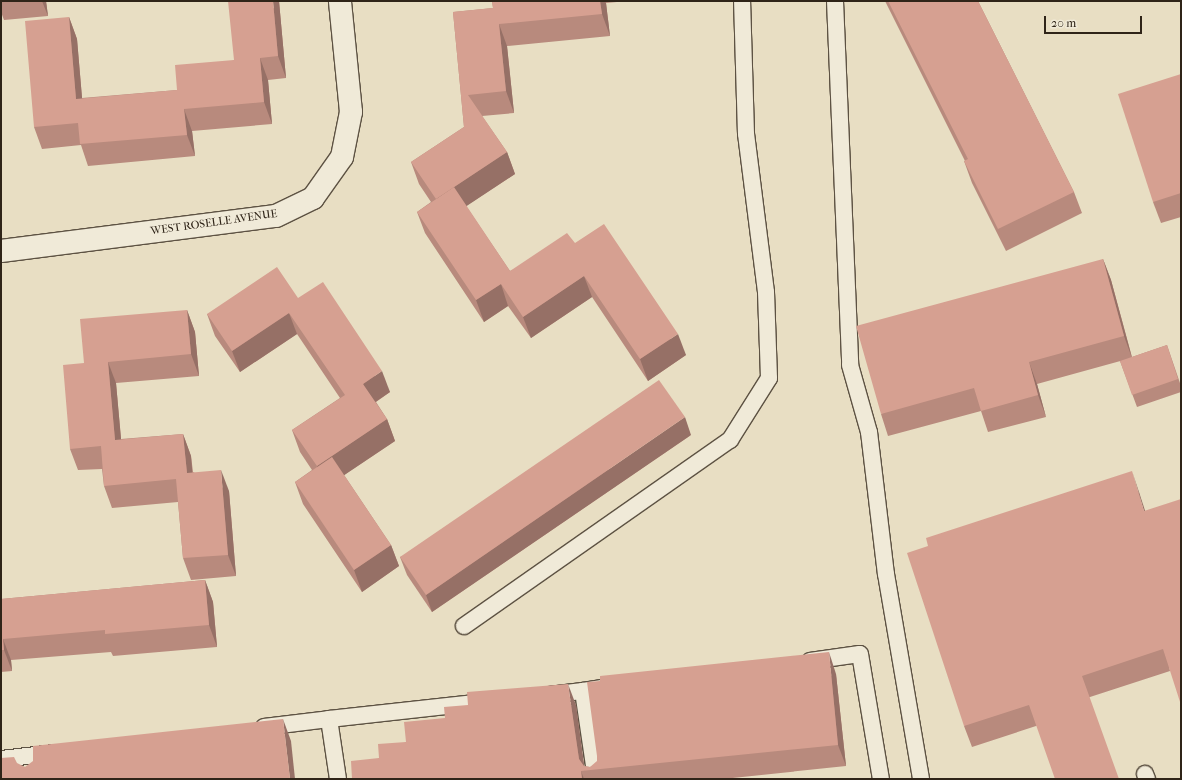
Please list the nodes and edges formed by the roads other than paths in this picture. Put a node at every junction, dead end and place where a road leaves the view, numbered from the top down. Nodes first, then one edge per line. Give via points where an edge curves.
1 (340, 1) edge
2 (742, 1) edge
3 (835, 1) edge
4 (1, 251) edge
5 (464, 626) dead end
6 (796, 662) edge
7 (623, 686) edge
8 (583, 691) junction
9 (536, 696) edge
10 (504, 700) edge
11 (329, 719) junction
12 (250, 729) edge
13 (69, 751) edge
14 (1, 760) edge
15 (338, 779) edge
16 (596, 779) edge
17 (881, 779) edge
18 (921, 779) edge

1 - 4 street, WEST ROSELLE AVENUE via 351,112 342,157 313,198 276,216
2 - 5 lane via 746,134 766,292 769,378 730,440
3 - 18 lane via 850,365 869,432 886,574
6 - 17 lane via 860,654
7 - 8 lane
8 - 9 lane
8 - 16 lane
10 - 11 lane
11 - 12 lane
11 - 15 lane
13 - 14 lane via 30,764

